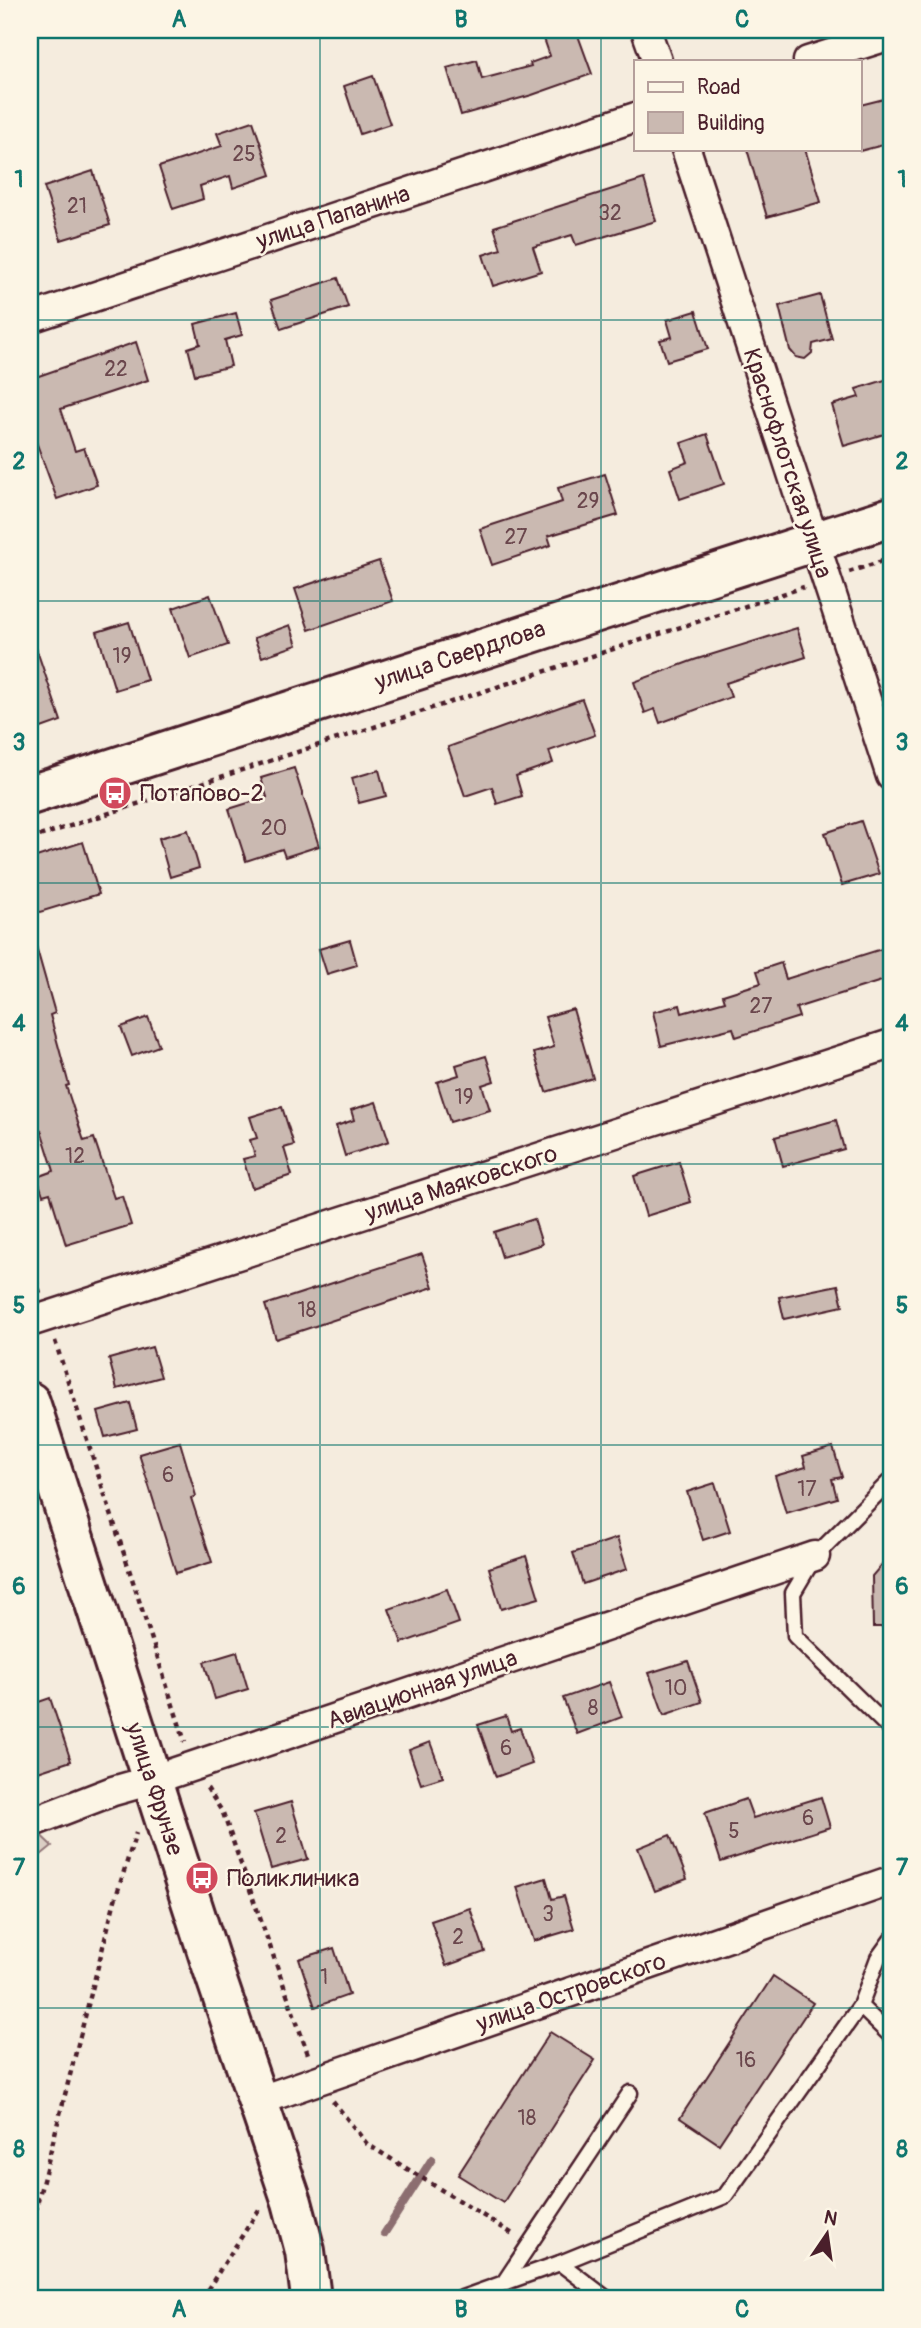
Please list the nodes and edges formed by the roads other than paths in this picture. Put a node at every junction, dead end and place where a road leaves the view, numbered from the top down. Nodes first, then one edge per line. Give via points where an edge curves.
1 (646, 30) edge
2 (891, 35) edge
3 (657, 60) edge
4 (811, 60) edge
5 (634, 118) edge
6 (686, 150) edge
7 (30, 318) edge
8 (891, 517) edge
9 (814, 541) junction
10 (891, 776) edge
11 (30, 794) edge
12 (891, 1044) edge
13 (30, 1322) edge
14 (30, 1402) edge
15 (891, 1480) edge
16 (815, 1556) junction
17 (891, 1730) edge
18 (152, 1780) junction
19 (30, 1823) edge
20 (884, 1883) dead end
21 (891, 1940) edge
22 (860, 2006) junction
23 (891, 2036) edge
24 (630, 2093) dead end
25 (258, 2101) junction
26 (560, 2263) junction
27 (505, 2281) junction
28 (311, 2298) edge
29 (462, 2298) edge
30 (606, 2298) edge

1 - 3 street
2 - 4 street
5 - 7 street, улица Папанина
6 - 9 street, Краснофлотская улица
8 - 9 main road, улица Свердлова
9 - 10 street, Краснофлотская улица
9 - 11 main road, улица Свердлова
12 - 13 street, улица Маяковского
14 - 18 main road, улица Фрунзе
15 - 16 lane
16 - 17 lane via 793,1593 796,1636
16 - 18 street, Авиационная улица
18 - 19 street, Авиационная улица
18 - 25 main road, улица Фрунзе
20 - 25 street, улица Островского
21 - 22 lane via 878,1958
22 - 23 lane
22 - 26 lane via 725,2196
24 - 27 lane
25 - 28 main road, улица Фрунзе via 292,2202
26 - 27 lane
26 - 30 lane
27 - 29 lane

